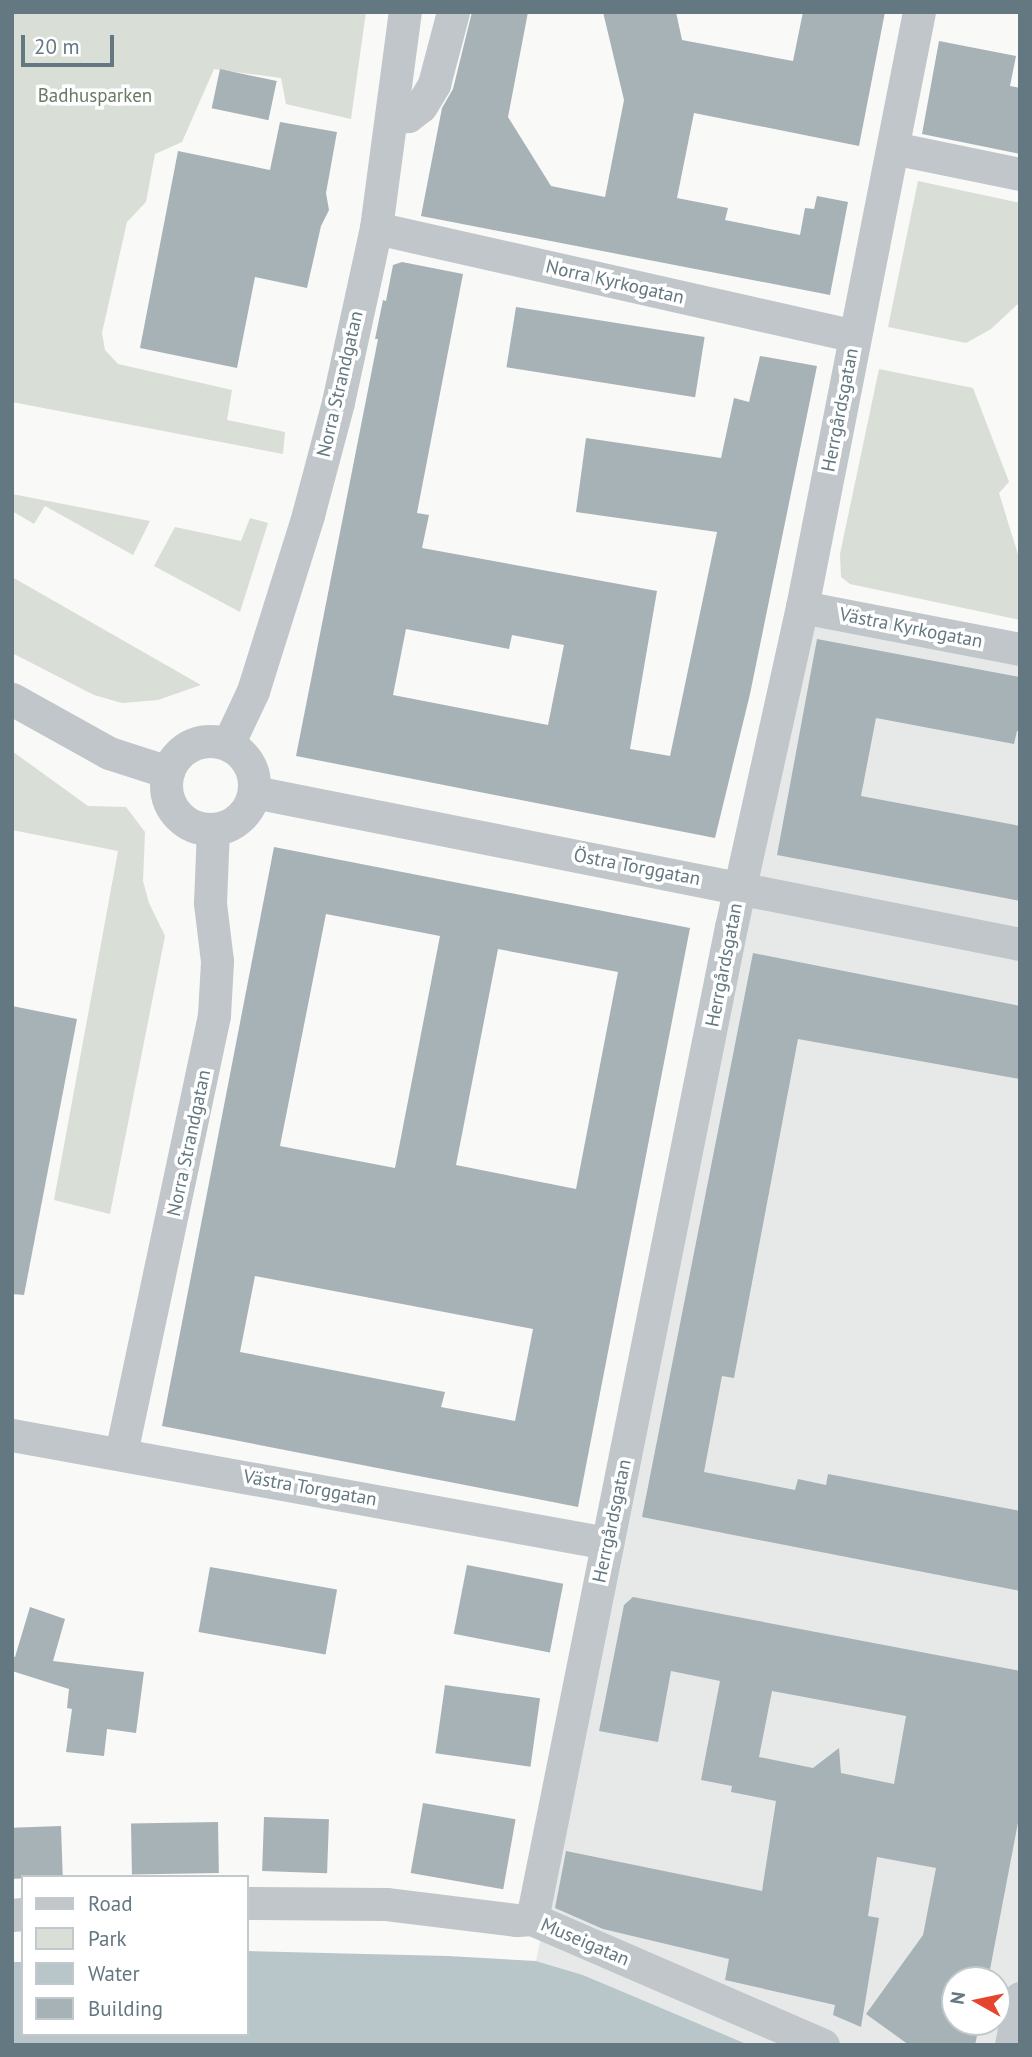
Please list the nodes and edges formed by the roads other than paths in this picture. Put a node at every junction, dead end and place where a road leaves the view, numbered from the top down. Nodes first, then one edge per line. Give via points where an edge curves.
1 (405, 12) edge
2 (453, 12) edge
3 (919, 12) edge
4 (391, 117) junction
5 (893, 148) junction
6 (1020, 174) edge
7 (376, 228) junction
8 (855, 336) junction
9 (802, 607) junction
10 (1020, 649) edge
11 (12, 699) edge
12 (228, 744) junction
13 (168, 772) junction
14 (254, 792) junction
15 (213, 829) junction
16 (740, 887) junction
17 (1020, 944) edge
18 (12, 1434) edge
19 (121, 1453) junction
20 (607, 1543) junction
21 (248, 1903) edge
22 (532, 1919) junction
23 (1020, 1998) edge
24 (823, 2045) edge
25 (1011, 2045) edge

1 - 4 street, Norra Strandgatan
2 - 4 street via 434,84 408,116
3 - 5 street, Herrgårdsgatan
4 - 7 street, Norra Strandgatan
5 - 6 street
5 - 8 street, Herrgårdsgatan
7 - 8 street, Norra Kyrkogatan
7 - 12 street, Norra Strandgatan via 308,516 253,691
8 - 9 street, Herrgårdsgatan
9 - 10 street, Västra Kyrkogatan
9 - 16 street, Herrgårdsgatan
11 - 13 street via 109,752
12 - 13 street via 194,744 175,758
12 - 14 street via 246,758
13 - 15 street via 167,790 174,810 191,825
14 - 15 street via 240,817
14 - 16 street, Östra Torggatan
15 - 19 street, Norra Strandgatan via 214,1015
16 - 17 street, Östra Torggatan
16 - 20 street, Herrgårdsgatan
18 - 19 street, Västra Torggatan
19 - 20 street, Västra Torggatan
20 - 22 street, Herrgårdsgatan
21 - 22 street, Museigatan via 386,1904
22 - 24 street, Museigatan
23 - 25 street

